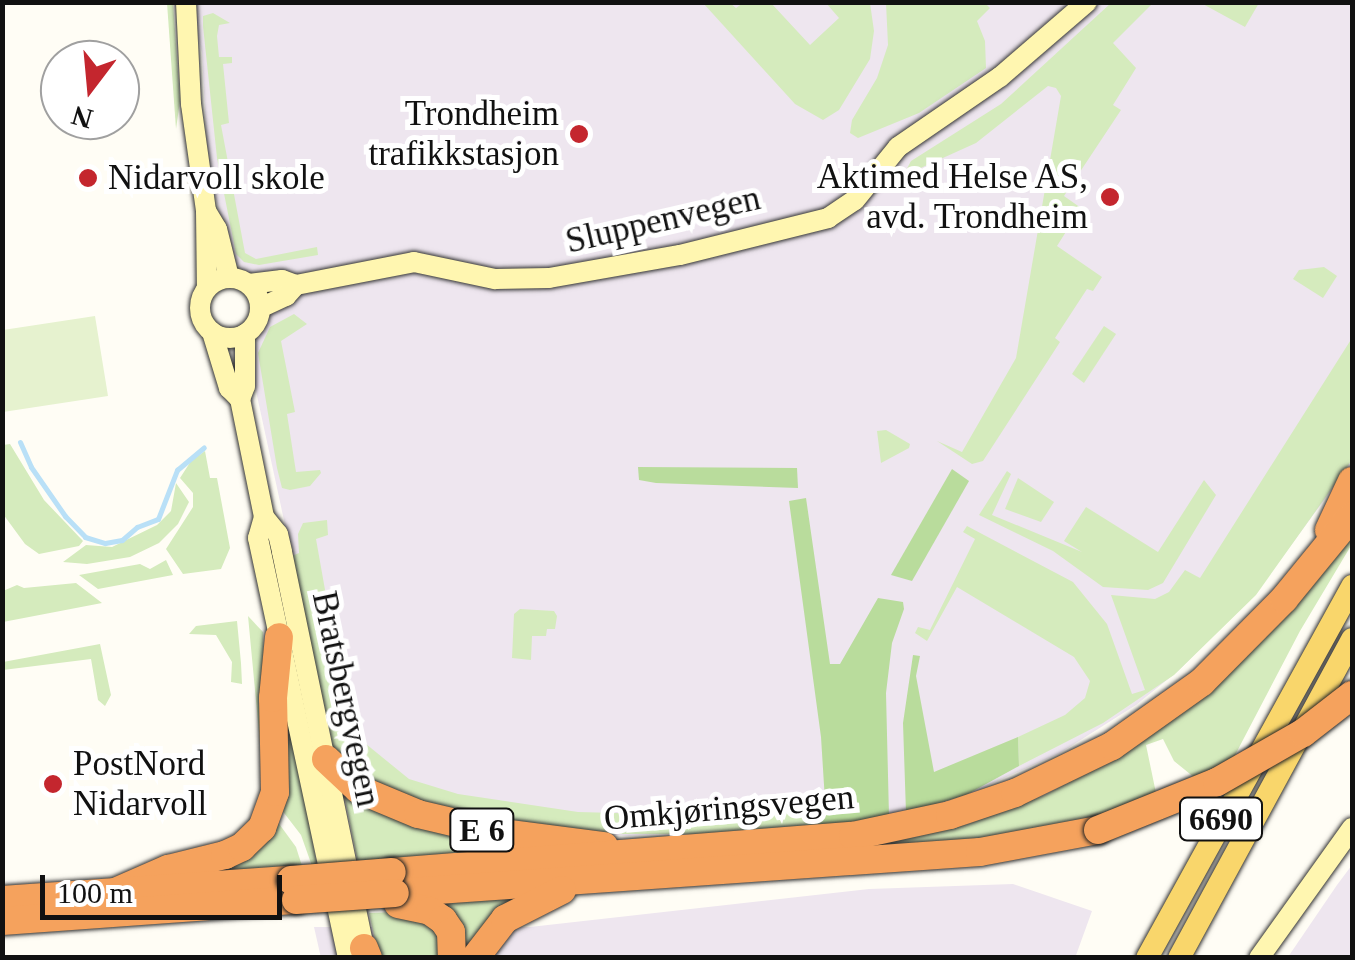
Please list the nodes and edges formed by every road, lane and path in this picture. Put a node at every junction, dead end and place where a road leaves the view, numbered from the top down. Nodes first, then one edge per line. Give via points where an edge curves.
1 (186, 2) edge
2 (1087, 2) edge
3 (206, 211) junction
4 (239, 281) junction
5 (296, 285) junction
6 (207, 288) junction
7 (260, 308) junction
8 (212, 332) junction
9 (244, 334) junction
10 (240, 399) junction
11 (1352, 481) edge
12 (1352, 516) edge
13 (264, 517) junction
14 (1311, 567) junction
15 (1352, 586) edge
16 (279, 637) junction
17 (1352, 639) edge
18 (1352, 696) edge
19 (326, 759) junction
20 (1352, 828) edge
21 (655, 853) junction
22 (586, 880) junction
23 (294, 890) junction
24 (395, 890) junction
25 (115, 892) junction
26 (2, 900) edge
27 (2, 921) edge
28 (361, 955) edge
29 (452, 958) edge
30 (475, 958) edge
31 (1147, 958) edge
32 (1179, 958) edge
33 (1259, 958) edge

1 - 3 main road
2 - 5 main road, Sluppenvegen via 1000,77 898,147 854,200 828,218 680,255 549,278 496,279 414,262
3 - 4 main road
3 - 6 main road
4 - 5 main road, Sluppenvegen
4 - 6 main road
4 - 7 main road
5 - 7 main road, Sluppenvegen
6 - 8 main road via 200,309
7 - 9 main road
8 - 9 main road
8 - 10 main road, Bratsbergvegen
9 - 10 main road, Bratsbergvegen
10 - 13 main road, Bratsbergvegen
11 - 14 highway, E 6
12 - 14 highway, Omkjøringsvegen / E 6
13 - 16 main road, Bratsbergvegen via 258,538
13 - 19 main road, Bratsbergvegen via 278,534
14 - 21 highway, Omkjøringsvegen / E 6 via 1202,682 1112,746 1043,782 950,815 853,836
15 - 31 main road, 6690
16 - 25 highway, E 6 via 272,806 255,837 225,855
16 - 28 main road, Bratsbergvegen
17 - 32 main road, 6690
18 - 22 highway, Omkjøringsvegen / E 6, bridge via 1217,782 1098,830 980,852
19 - 21 highway, E 6 via 368,794 444,822
19 - 28 main road, Bratsbergvegen
20 - 33 main road
21 - 24 highway, Omkjøringsvegen / E 6
22 - 24 highway, Omkjøringsvegen / E 6
22 - 30 highway, E 6 via 505,919
23 - 24 highway, Omkjøringsvegen / E 6, bridge
23 - 24 highway, Omkjøringsvegen / E 6, bridge via 343,897
23 - 25 highway, Omkjøringsvegen / E 6
23 - 27 highway, Omkjøringsvegen / E 6
24 - 29 highway, E 6 via 442,920 451,932
25 - 26 highway, Omkjøringsvegen / E 6

